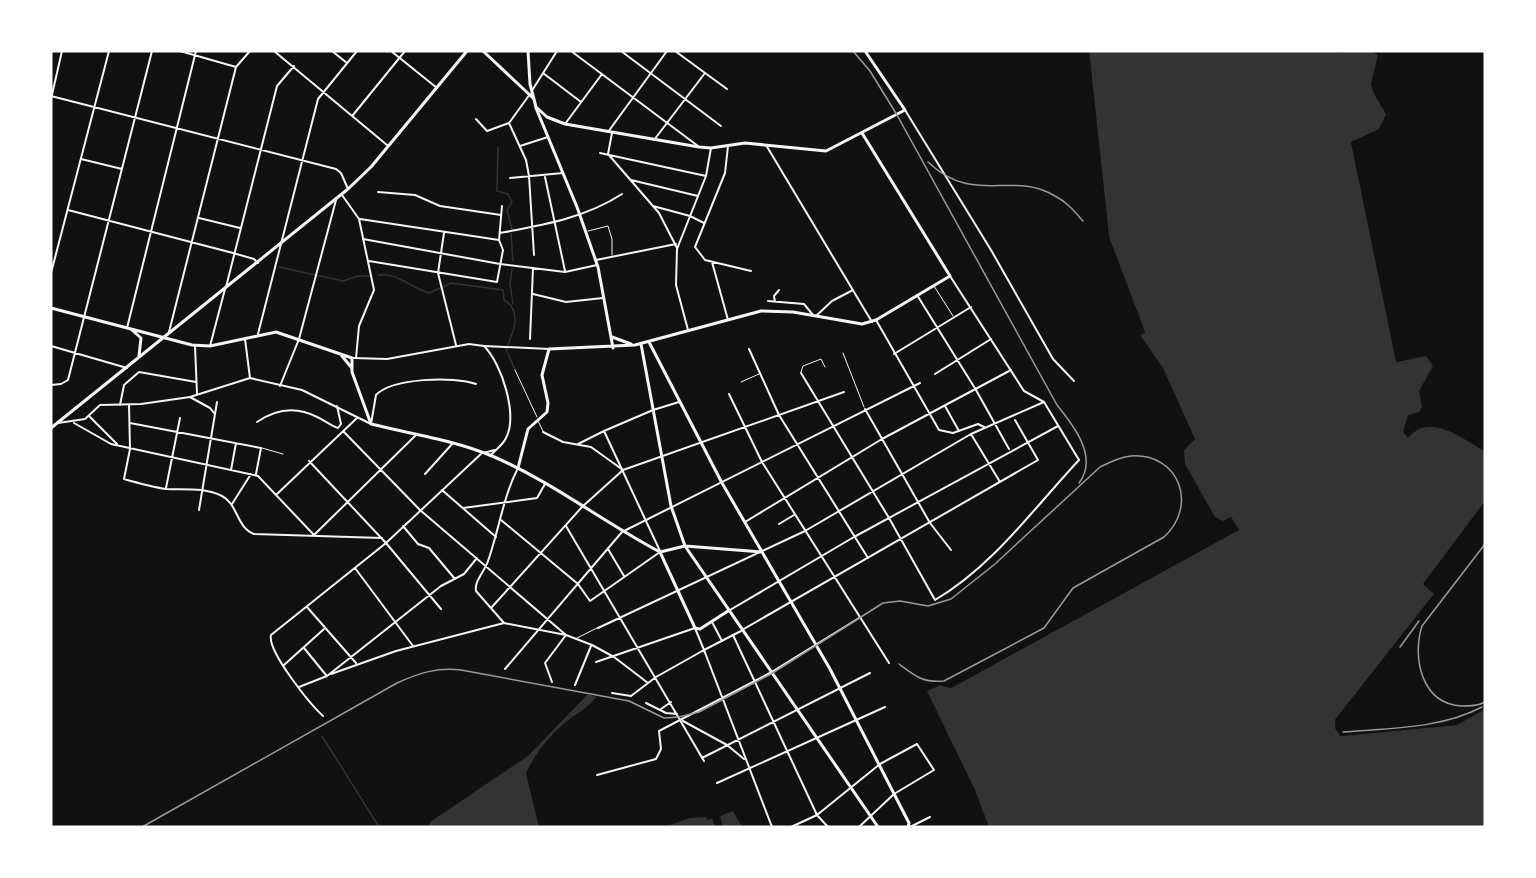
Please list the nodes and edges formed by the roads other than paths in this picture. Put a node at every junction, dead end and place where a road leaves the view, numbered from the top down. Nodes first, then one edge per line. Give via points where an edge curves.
1 (62, 51) edge
2 (109, 51) edge
3 (152, 51) edge
4 (180, 51) edge
5 (250, 51) edge
6 (274, 51) edge
7 (332, 51) edge
8 (357, 51) edge
9 (391, 51) edge
10 (405, 51) edge
11 (468, 51) edge
12 (483, 51) edge
13 (528, 51) edge
14 (557, 51) edge
15 (571, 51) edge
16 (621, 51) edge
17 (667, 51) edge
18 (675, 51) edge
19 (865, 51) edge
20 (196, 53) edge
21 (399, 58) junction
22 (347, 63) junction
23 (294, 66) junction
24 (236, 67) junction
25 (543, 73) junction
26 (651, 73) junction
27 (705, 73) junction
28 (602, 74) junction
29 (437, 88) junction
30 (727, 90) dead end
31 (324, 92) junction
32 (530, 93) junction
33 (51, 97) edge
34 (633, 98) junction
35 (685, 99) junction
36 (581, 102) junction
37 (93, 106) junction
38 (536, 107) junction
39 (905, 110) junction
40 (353, 115) junction
41 (135, 117) junction
42 (476, 119) dead end
43 (509, 123) junction
44 (667, 123) junction
45 (565, 124) junction
46 (721, 126) dead end
47 (177, 128) junction
48 (610, 133) junction
49 (862, 133) junction
50 (548, 137) junction
51 (218, 139) junction
52 (654, 140) junction
53 (766, 145) junction
54 (388, 146) junction
55 (520, 146) junction
56 (728, 146) junction
57 (699, 147) junction
58 (711, 148) junction
59 (259, 150) junction
60 (600, 153) dead end
61 (608, 154) junction
62 (80, 159) junction
63 (302, 159) junction
64 (122, 169) junction
65 (563, 173) junction
66 (529, 176) junction
67 (706, 176) junction
68 (545, 177) junction
69 (510, 178) dead end
70 (630, 179) junction
71 (348, 189) junction
72 (378, 192) dead end
73 (622, 194) dead end
74 (342, 195) junction
75 (698, 196) junction
76 (336, 200) junction
77 (502, 206) dead end
78 (652, 206) junction
79 (67, 210) junction
80 (580, 214) junction
81 (501, 215) junction
82 (690, 216) junction
83 (198, 218) junction
84 (359, 219) junction
85 (109, 220) junction
86 (704, 223) junction
87 (555, 224) junction
88 (532, 227) junction
89 (240, 228) junction
90 (150, 231) junction
91 (586, 232) junction
92 (444, 233) junction
93 (500, 233) junction
94 (363, 239) junction
95 (499, 240) junction
96 (192, 242) junction
97 (282, 244) junction
98 (676, 244) junction
99 (677, 249) junction
100 (233, 253) junction
101 (441, 253) junction
102 (534, 255) dead end
103 (612, 255) junction
104 (369, 261) junction
105 (712, 262) junction
106 (258, 263) junction
107 (597, 263) junction
108 (500, 264) junction
109 (533, 268) junction
110 (751, 271) dead end
111 (565, 272) junction
112 (51, 273) edge
113 (438, 273) junction
114 (950, 276) junction
115 (934, 285) junction
116 (225, 289) junction
117 (779, 290) dead end
118 (853, 290) junction
119 (532, 294) junction
120 (917, 295) junction
121 (604, 298) junction
122 (768, 301) dead end
123 (775, 302) junction
124 (51, 308) edge
125 (971, 308) junction
126 (815, 315) junction
127 (84, 317) junction
128 (954, 317) junction
129 (728, 320) junction
130 (874, 321) junction
131 (938, 327) junction
132 (127, 328) junction
133 (132, 330) junction
134 (689, 331) junction
135 (169, 333) junction
136 (258, 334) junction
137 (611, 336) junction
138 (244, 337) junction
139 (163, 338) junction
140 (299, 339) junction
141 (531, 339) dead end
142 (991, 339) junction
143 (649, 342) junction
144 (641, 344) junction
145 (456, 345) junction
146 (633, 345) junction
147 (51, 346) edge
148 (195, 346) junction
149 (210, 346) junction
150 (484, 346) junction
151 (613, 348) junction
152 (549, 349) junction
153 (749, 349) dead end
154 (75, 352) junction
155 (643, 353) junction
156 (843, 353) dead end
157 (894, 354) junction
158 (341, 355) junction
159 (138, 358) junction
160 (354, 358) junction
161 (957, 359) junction
162 (825, 367) dead end
163 (127, 368) junction
164 (515, 370) dead end
165 (1011, 370) junction
166 (352, 372) junction
167 (801, 373) joint
168 (759, 374) junction
169 (935, 374) dead end
170 (250, 378) junction
171 (1074, 381) dead end
172 (196, 382) junction
173 (741, 382) dead end
174 (920, 383) dead end
175 (476, 384) dead end
176 (51, 385) edge
177 (280, 386) junction
178 (913, 387) junction
179 (976, 390) junction
180 (844, 392) dead end
181 (197, 394) junction
182 (729, 394) dead end
183 (190, 397) junction
184 (218, 402) dead end
185 (678, 402) junction
186 (817, 402) junction
187 (1044, 402) junction
188 (120, 405) junction
189 (129, 405) junction
190 (337, 406) junction
191 (945, 406) junction
192 (865, 409) junction
193 (653, 410) junction
194 (214, 414) junction
195 (929, 414) junction
196 (779, 415) junction
197 (67, 416) junction
198 (89, 417) junction
199 (180, 418) dead end
200 (357, 418) junction
201 (1015, 420) dead end
202 (257, 422) dead end
203 (995, 422) junction
204 (74, 423) junction
205 (130, 423) junction
206 (56, 424) junction
207 (371, 424) junction
208 (744, 426) junction
209 (1058, 426) junction
210 (832, 427) junction
211 (984, 427) junction
212 (51, 428) edge
213 (176, 431) junction
214 (342, 431) junction
215 (604, 431) junction
216 (958, 431) junction
217 (543, 432) joint
218 (971, 434) junction
219 (416, 435) junction
220 (212, 438) junction
221 (882, 439) junction
222 (236, 443) junction
223 (453, 443) junction
224 (701, 443) junction
225 (578, 444) junction
226 (1026, 444) junction
227 (798, 445) junction
228 (119, 446) junction
229 (130, 448) junction
230 (261, 448) junction
231 (1009, 449) dead end
232 (495, 450) junction
233 (284, 453) dead end
234 (482, 453) junction
235 (662, 455) junction
236 (490, 456) junction
237 (172, 458) junction
238 (851, 458) junction
239 (309, 461) junction
240 (762, 462) junction
241 (987, 463) junction
242 (207, 465) junction
243 (518, 468) junction
244 (380, 469) junction
245 (231, 470) junction
246 (622, 470) junction
247 (253, 474) junction
248 (425, 474) dead end
249 (903, 475) junction
250 (818, 478) junction
251 (1000, 482) junction
252 (722, 483) junction
253 (545, 484) junction
254 (165, 489) junction
255 (441, 489) junction
256 (203, 491) junction
257 (873, 492) junction
258 (277, 494) junction
259 (784, 499) junction
260 (346, 502) junction
261 (505, 502) junction
262 (918, 502) junction
263 (232, 504) junction
264 (671, 506) junction
265 (582, 507) junction
266 (464, 508) junction
267 (199, 510) dead end
268 (420, 510) junction
269 (839, 512) junction
270 (794, 515) junction
271 (889, 518) junction
272 (501, 519) junction
273 (645, 519) junction
274 (745, 522) junction
275 (930, 523) junction
276 (779, 524) dead end
277 (404, 526) junction
278 (566, 526) junction
279 (805, 531) junction
280 (622, 532) junction
281 (314, 535) junction
282 (496, 537) junction
283 (854, 537) junction
284 (381, 538) junction
285 (901, 538) junction
286 (386, 543) junction
287 (685, 546) junction
288 (608, 549) junction
289 (951, 550) dead end
290 (660, 552) junction
291 (762, 552) junction
292 (541, 553) junction
293 (820, 556) junction
294 (477, 558) junction
295 (868, 558) junction
296 (486, 566) junction
297 (354, 568) junction
298 (591, 570) junction
299 (624, 576) junction
300 (705, 578) junction
301 (835, 578) junction
302 (455, 579) junction
303 (778, 580) junction
304 (578, 584) junction
305 (511, 586) junction
306 (679, 590) junction
307 (604, 591) junction
308 (429, 595) junction
309 (791, 603) junction
310 (306, 607) junction
311 (491, 608) junction
312 (441, 609) dead end
313 (728, 611) junction
314 (620, 618) junction
315 (859, 618) junction
316 (548, 620) junction
317 (396, 621) junction
318 (712, 622) junction
319 (504, 623) junction
320 (597, 628) joint
321 (695, 628) junction
322 (325, 629) junction
323 (538, 629) junction
324 (741, 631) junction
325 (566, 635) junction
326 (733, 635) junction
327 (577, 638) dead end
328 (722, 641) junction
329 (592, 645) junction
330 (816, 645) junction
331 (413, 646) junction
332 (637, 647) junction
333 (304, 648) junction
334 (704, 650) junction
335 (350, 656) junction
336 (614, 657) junction
337 (597, 662) dead end
338 (890, 663) dead end
339 (357, 664) junction
340 (284, 665) junction
341 (506, 669) dead end
342 (770, 673) junction
343 (870, 673) dead end
344 (327, 676) junction
345 (656, 676) junction
346 (755, 681) junction
347 (552, 682) dead end
348 (648, 682) junction
349 (575, 685) dead end
350 (298, 688) junction
351 (840, 688) junction
352 (612, 693) dead end
353 (722, 699) junction
354 (671, 702) junction
355 (646, 703) dead end
356 (885, 707) dead end
357 (660, 710) junction
358 (796, 711) junction
359 (677, 714) junction
360 (323, 716) dead end
361 (856, 720) junction
362 (680, 721) junction
363 (774, 723) junction
364 (738, 739) junction
365 (817, 740) junction
366 (727, 745) junction
367 (788, 752) junction
368 (745, 760) junction
369 (880, 764) junction
370 (748, 768) junction
371 (597, 775) dead end
372 (717, 783) dead end
373 (849, 788) junction
374 (894, 794) junction
375 (817, 815) junction
376 (870, 816) junction
377 (930, 817) dead end
378 (909, 826) edge
379 (772, 827) edge
380 (791, 827) edge
381 (828, 827) edge
382 (859, 827) edge
383 (878, 827) edge

1 - 33 street
2 - 37 street
3 - 41 street
4 - 20 street
5 - 24 street
6 - 23 street
7 - 22 street
8 - 22 street
9 - 21 street
10 - 21 street
11 - 29 main road
12 - 32 main road
13 - 32 main road
14 - 25 street
15 - 28 street
16 - 26 street
17 - 26 street
18 - 27 street
19 - 39 main road
20 - 24 street
20 - 47 street
21 - 29 street
21 - 40 street
22 - 31 street
23 - 31 street
23 - 59 street via 277,86
24 - 51 street
25 - 32 street
25 - 36 street
26 - 34 street
26 - 35 street
27 - 30 street
27 - 35 street
28 - 34 street
28 - 36 street
29 - 54 main road
31 - 40 street
31 - 63 street via 318,99
32 - 38 main road
32 - 43 street
33 - 37 street
34 - 44 street
34 - 48 street
35 - 44 street
35 - 46 street
36 - 45 street
37 - 41 street
37 - 62 street
38 - 45 main road via 547,117
38 - 50 main road
39 - 49 main road
39 - 171 street via 1053,359
40 - 54 street
41 - 47 street
41 - 64 street
42 - 43 street via 487,131
43 - 55 street
44 - 52 street
44 - 57 street
45 - 48 main road
47 - 51 street
47 - 90 street
48 - 52 main road
48 - 61 street
49 - 53 main road via 826,151
49 - 114 main road
50 - 55 street
50 - 65 main road
51 - 59 street
51 - 83 street
52 - 57 main road
53 - 56 main road
53 - 118 street
54 - 71 main road
55 - 66 street
56 - 58 main road
56 - 86 street via 725,174
57 - 58 main road
58 - 67 street
59 - 63 street
59 - 89 street
60 - 61 street
61 - 67 street
61 - 70 street
62 - 64 street
62 - 79 street
63 - 71 street via 340,171
63 - 97 street
64 - 85 street
65 - 68 street
65 - 80 main road
66 - 68 street
66 - 69 street
66 - 88 street
67 - 75 street
68 - 87 street
70 - 75 street
70 - 78 street
71 - 74 main road
72 - 81 street via 416,195 440,206
73 - 80 street
74 - 76 main road
74 - 84 street
75 - 82 street
76 - 97 main road
76 - 140 street
77 - 81 street
78 - 82 street
78 - 98 street
79 - 85 street
79 - 112 street
80 - 87 street
80 - 91 main road
81 - 93 street
82 - 86 street
82 - 99 street
83 - 89 street
83 - 96 street
84 - 92 street
84 - 94 street
85 - 90 street
85 - 127 street
86 - 105 street via 695,247 702,258
87 - 88 street
87 - 111 street
88 - 93 street
88 - 102 street
89 - 100 street
90 - 96 street
90 - 132 street
91 - 103 lane via 608,226
91 - 107 main road
92 - 95 street
92 - 101 street
93 - 95 street
94 - 101 street
94 - 104 street
95 - 108 street via 503,250
96 - 100 street
96 - 135 street
97 - 106 main road
97 - 136 street
98 - 99 street
98 - 103 street
99 - 134 street via 676,285
100 - 106 street
100 - 116 street
101 - 108 street
101 - 113 street
103 - 107 street
104 - 113 street
104 - 160 street via 374,290 360,326
105 - 110 street
105 - 129 street
106 - 116 main road
107 - 111 street
107 - 121 main road
108 - 109 street
108 - 113 street via 497,282
109 - 111 street
109 - 119 street
113 - 145 street
114 - 115 main road
114 - 125 street
115 - 120 main road
115 - 128 lane
116 - 135 main road
116 - 149 street
117 - 123 street
118 - 126 street
118 - 130 street
119 - 121 street via 566,302
119 - 141 street
120 - 130 main road
120 - 131 street
121 - 137 main road
122 - 123 street
123 - 126 street via 804,304
124 - 127 main road
125 - 128 street
125 - 142 street
126 - 129 main road via 771,311
126 - 130 main road via 853,324
127 - 132 main road
127 - 154 street
128 - 131 street
129 - 134 main road
130 - 157 street
131 - 157 street
131 - 161 street
132 - 133 main road
133 - 139 main road
133 - 159 main road via 141,338
134 - 143 main road
135 - 139 main road
136 - 138 main road
136 - 140 main road via 276,332
137 - 146 main road
137 - 151 main road
138 - 149 main road
138 - 170 street
139 - 148 main road
139 - 159 main road
140 - 158 main road
140 - 177 street
142 - 161 street
142 - 165 street
143 - 144 main road
143 - 185 main road
144 - 146 main road
144 - 155 main road
145 - 150 street
145 - 160 street via 387,358
146 - 151 main road
146 - 155 main road
147 - 154 street
148 - 149 main road
148 - 172 street
150 - 152 street
150 - 232 street via 501,371 509,414 507,435
151 - 152 main road
152 - 243 main road via 542,375 547,412 526,434
153 - 168 street
154 - 163 street
154 - 176 street via 68,380
155 - 193 main road
156 - 192 lane
157 - 178 street
158 - 160 main road
158 - 166 main road
159 - 163 main road
160 - 166 main road
161 - 169 street
161 - 179 street
162 - 167 lane via 821,359 803,366
163 - 197 main road
164 - 217 lane
165 - 179 street
165 - 187 street via 1024,391
166 - 207 main road
167 - 186 street
168 - 173 lane
168 - 196 street
170 - 177 street
170 - 181 street
172 - 181 street
172 - 188 street via 138,372 127,381
174 - 178 street
175 - 207 street via 432,380 387,388 376,395
177 - 190 street via 302,390
178 - 192 street
178 - 195 street
179 - 191 street
179 - 203 street
180 - 186 street
181 - 183 street
182 - 208 street
183 - 189 street
183 - 194 street
184 - 194 street
185 - 193 street
185 - 224 main road
186 - 196 street
186 - 210 street
187 - 203 street
187 - 209 street
188 - 189 street
188 - 198 street via 100,405
189 - 205 street
190 - 200 street
190 - 202 street via 341,424 338,428 291,410 272,413
191 - 195 street
191 - 216 street
192 - 210 street
192 - 221 street
193 - 215 street
193 - 235 main road
194 - 220 street
195 - 216 street via 945,433
195 - 221 street
196 - 208 street
196 - 227 street
197 - 204 street
197 - 206 main road
198 - 204 street
198 - 228 street
199 - 213 street
200 - 207 street
200 - 214 street
201 - 226 street
203 - 211 street
203 - 231 street
204 - 206 street
204 - 228 street via 102,441
205 - 213 street
205 - 229 street
206 - 212 main road
207 - 219 main road
208 - 224 street
208 - 240 street
209 - 226 street
209 - 285 street via 1079,460 961,584 935,600
210 - 227 street
210 - 238 street
211 - 216 street via 978,424
211 - 218 street
213 - 220 street
213 - 237 street
214 - 239 street
214 - 244 street
215 - 225 street
215 - 246 street
217 - 225 street
218 - 241 street
218 - 249 street
219 - 223 main road
219 - 244 street
220 - 222 street
220 - 242 street
221 - 238 street
221 - 249 street
222 - 230 street
222 - 245 street
223 - 234 main road
223 - 248 street
224 - 235 street
224 - 252 main road
225 - 246 street via 597,451
226 - 241 street
226 - 251 street via 1038,460
227 - 240 street
227 - 250 street
228 - 229 street
229 - 237 street
229 - 254 street via 124,479
230 - 233 lane
230 - 247 street
232 - 234 street
232 - 236 street
234 - 236 main road
234 - 255 street
235 - 246 street
235 - 264 main road
236 - 243 main road
237 - 242 street
237 - 254 street
238 - 250 street
238 - 257 street
239 - 258 street
239 - 260 street
240 - 252 street
240 - 259 street
241 - 251 street
241 - 262 street
242 - 245 street
242 - 256 street
243 - 253 main road
243 - 261 street
244 - 260 street
244 - 268 street
245 - 247 street
246 - 265 street
246 - 273 street
247 - 258 street
247 - 263 street
249 - 257 street
249 - 262 street
250 - 259 street
250 - 269 street
251 - 275 street
252 - 264 street
252 - 274 main road
253 - 261 street via 537,498
253 - 265 main road
254 - 256 street
255 - 266 street
255 - 268 street
256 - 263 street via 223,496
256 - 267 street
257 - 269 street
257 - 271 street
258 - 281 street
259 - 270 street
259 - 274 street
260 - 281 street
260 - 284 street
261 - 266 street
261 - 272 street
262 - 271 street
262 - 275 street
263 - 281 street via 243,526 254,534
264 - 273 street
264 - 287 main road
265 - 278 street
265 - 280 main road
266 - 282 street
268 - 277 street
268 - 294 street
269 - 279 street
269 - 283 street
270 - 276 street
270 - 279 street
271 - 283 street
271 - 285 street
272 - 282 street
272 - 292 street
273 - 280 street
273 - 290 street
274 - 291 main road
275 - 285 street
275 - 289 street
277 - 286 street
277 - 302 street
278 - 292 street
278 - 298 street
279 - 291 street
279 - 293 street
280 - 288 street
280 - 290 main road
281 - 284 street
282 - 296 street
283 - 293 street
283 - 295 street
284 - 286 street
285 - 295 street
286 - 297 street
286 - 308 street
287 - 290 main road
287 - 291 main road
287 - 300 main road
288 - 298 street
288 - 299 street
290 - 299 street
290 - 306 main road
291 - 300 street
291 - 303 main road
292 - 304 street
292 - 305 street
293 - 301 street
293 - 303 street
294 - 296 street
294 - 302 street
295 - 301 street
296 - 305 street
296 - 311 street via 475,588
297 - 310 street
297 - 317 street
298 - 304 street
298 - 307 street
299 - 307 street
300 - 306 street
300 - 313 main road
301 - 309 street
301 - 315 street
302 - 308 street
303 - 309 main road
303 - 313 street
304 - 307 street via 590,601
304 - 316 street
305 - 311 street
305 - 316 street
306 - 314 street
306 - 321 main road
307 - 314 street
308 - 312 street
308 - 317 street
309 - 324 street
309 - 330 main road
310 - 322 street
310 - 340 street via 270,638
311 - 319 street
313 - 318 main road
313 - 324 main road
314 - 320 street
314 - 332 street
315 - 330 street
315 - 338 street
316 - 323 street
316 - 325 street
317 - 331 street
317 - 335 street
318 - 321 main road
318 - 328 street
319 - 323 street
319 - 331 street
320 - 327 lane
321 - 332 street
321 - 334 street
322 - 333 street
322 - 335 street
323 - 325 street
323 - 341 street
324 - 326 street
324 - 342 main road
325 - 329 street
325 - 347 street via 545,663
326 - 328 street
326 - 346 street
328 - 334 street
329 - 336 street
329 - 349 street
330 - 342 street
330 - 351 main road
331 - 339 street
332 - 336 street
332 - 345 street
333 - 340 street
333 - 344 street
334 - 345 street
334 - 353 street
335 - 339 street
335 - 344 street
336 - 337 street
336 - 348 street
339 - 344 street
340 - 350 street
342 - 346 street
342 - 358 main road
343 - 351 street
344 - 350 street
345 - 348 street
345 - 354 street
346 - 353 street
346 - 363 street
348 - 352 street via 631,696
350 - 360 street
351 - 358 street
351 - 361 main road
353 - 362 street
353 - 364 street
354 - 357 street
354 - 359 street
355 - 357 street
356 - 361 street
357 - 359 street
358 - 363 street
358 - 365 main road
359 - 362 street
361 - 365 street
361 - 369 main road
362 - 366 street
362 - 366 street via 703,759
362 - 371 street via 658,731 658,758
363 - 364 street
363 - 367 street
364 - 366 street
364 - 368 street
365 - 367 street
365 - 373 main road
366 - 368 street
367 - 370 street
367 - 375 street
368 - 370 street
369 - 373 street
369 - 374 main road
369 - 374 street via 917,744 934,770
370 - 372 street
370 - 379 street
373 - 375 street
373 - 376 main road
374 - 376 street
374 - 378 main road
375 - 380 street
375 - 381 street
376 - 382 street
376 - 383 main road
377 - 378 street

